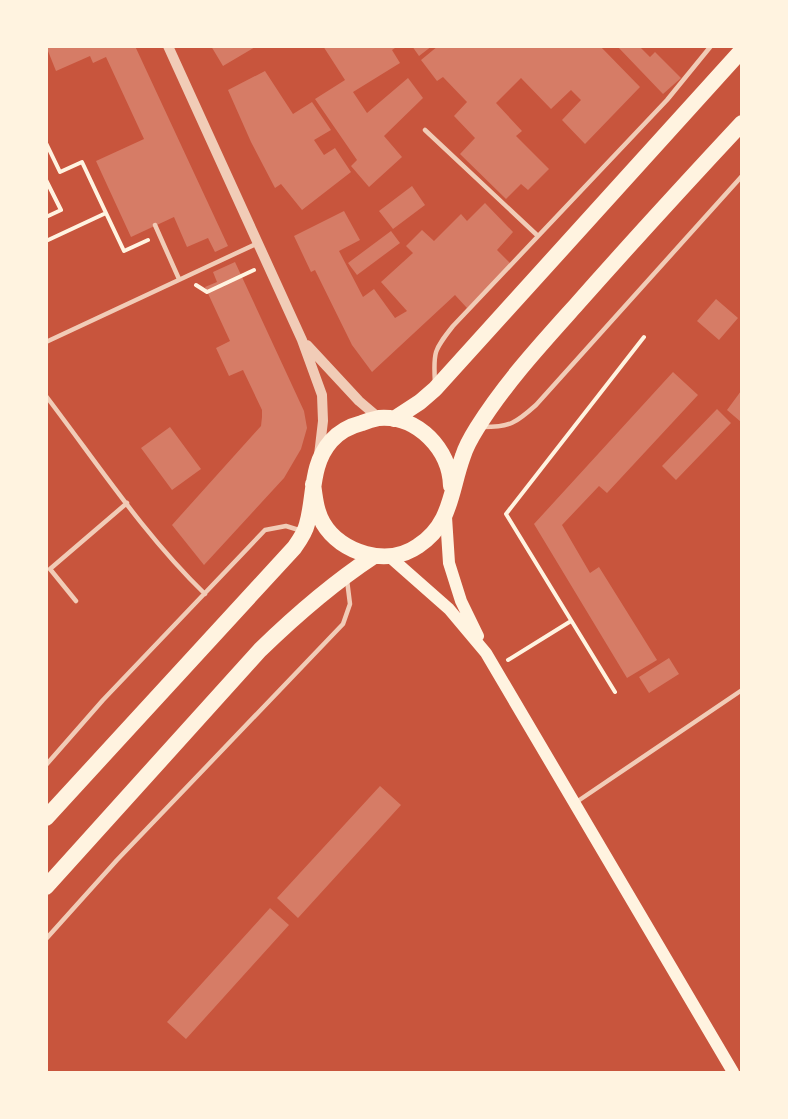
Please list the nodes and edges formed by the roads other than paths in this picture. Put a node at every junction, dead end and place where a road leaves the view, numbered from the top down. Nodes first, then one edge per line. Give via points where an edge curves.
1 (168, 46) edge
2 (711, 46) edge
3 (741, 50) edge
4 (741, 123) edge
5 (425, 130) dead end
6 (741, 176) edge
7 (155, 225) dead end
8 (538, 237) junction
9 (258, 243) junction
10 (179, 279) junction
11 (302, 340) junction
12 (46, 342) edge
13 (435, 389) junction
14 (46, 396) edge
15 (387, 419) junction
16 (477, 427) junction
17 (318, 461) junction
18 (313, 484) junction
19 (451, 496) junction
20 (127, 503) junction
21 (446, 517) junction
22 (304, 532) junction
23 (382, 557) junction
24 (346, 574) junction
25 (205, 594) junction
26 (76, 601) dead end
27 (486, 654) junction
28 (741, 690) edge
29 (46, 765) edge
30 (574, 803) junction
31 (46, 818) edge
32 (46, 887) edge
33 (46, 939) edge
34 (733, 1072) edge

1 - 9 street
2 - 8 lane via 667,100
3 - 13 highway
4 - 16 highway via 540,345
5 - 8 lane
6 - 16 lane via 536,405 504,427
7 - 10 lane
8 - 13 lane via 440,342 433,358
9 - 10 lane
9 - 11 street
10 - 12 lane
11 - 15 street via 359,401
11 - 17 street via 322,395
13 - 15 highway
14 - 20 lane
15 - 17 highway via 349,426 331,441
15 - 19 highway via 414,426 431,438 444,455 451,475
16 - 19 highway via 463,454
17 - 18 highway
18 - 22 highway
18 - 23 highway via 323,524 337,539 354,550
19 - 21 highway
20 - 25 lane
20 - 26 lane via 50,569
21 - 23 highway via 433,535 416,548
21 - 27 main road via 449,563 461,602
22 - 25 lane via 286,526 264,530
22 - 31 highway via 294,548
23 - 24 highway
23 - 27 main road via 449,609
24 - 32 highway via 260,650
24 - 33 lane via 350,604 343,624
25 - 29 lane
27 - 30 main road
28 - 30 lane
30 - 34 main road

